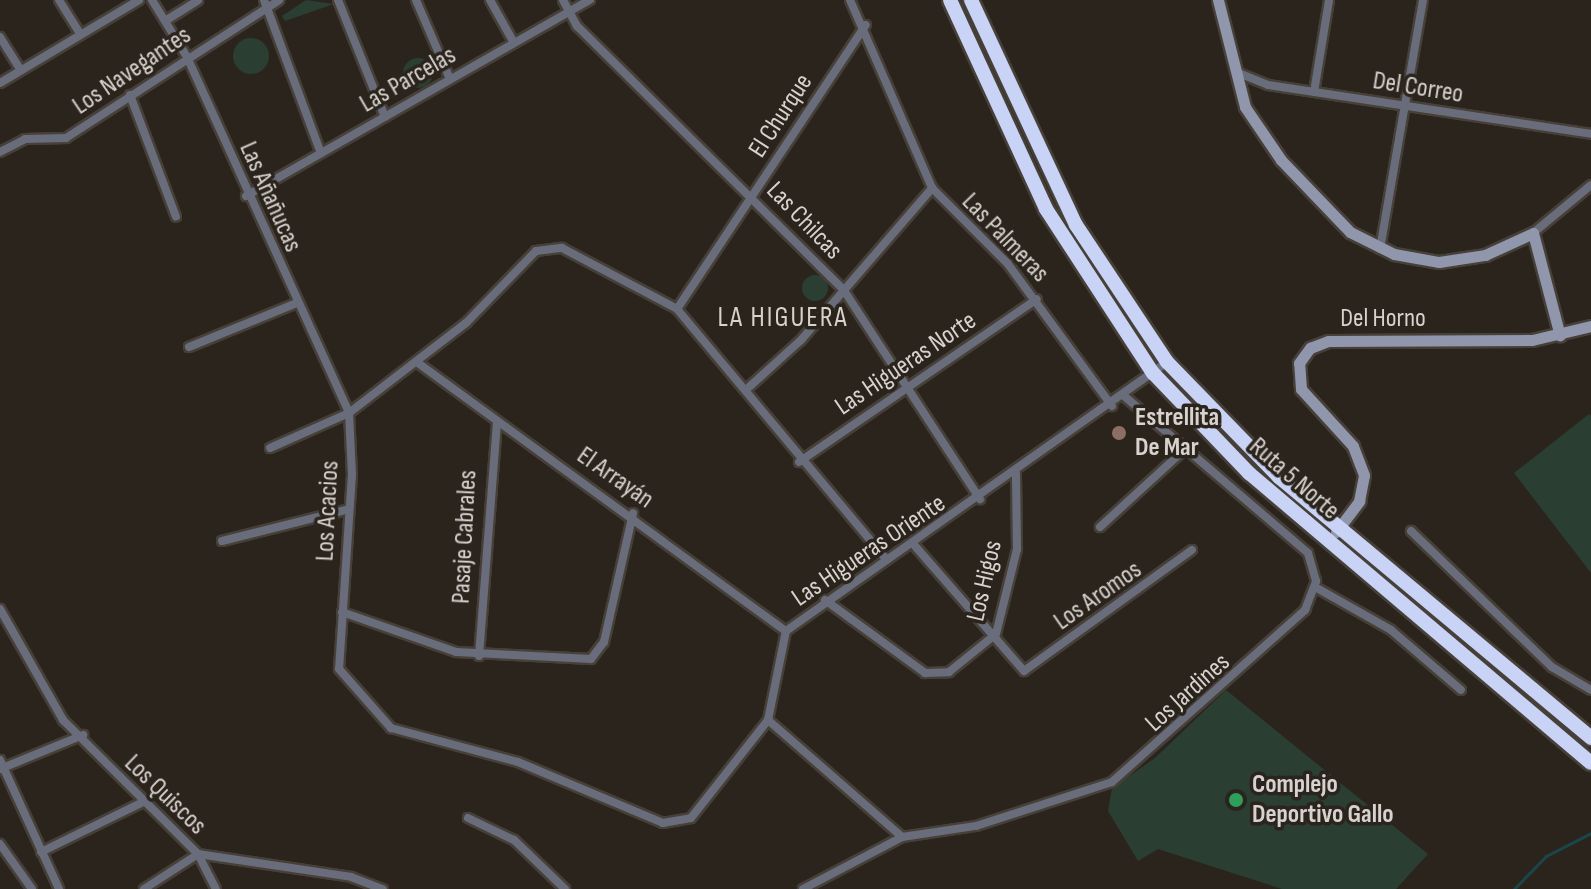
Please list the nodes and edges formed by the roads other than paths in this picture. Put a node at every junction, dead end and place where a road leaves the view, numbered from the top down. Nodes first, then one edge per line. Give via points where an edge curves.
1 (59, 0) edge
2 (139, 0) edge
3 (152, 0) edge
4 (198, 0) edge
5 (279, 0) edge
6 (338, 0) edge
7 (416, 0) edge
8 (490, 0) edge
9 (563, 0) edge
10 (590, 0) edge
11 (850, 0) edge
12 (950, 0) edge
13 (971, 0) edge
14 (1218, 0) edge
15 (1329, 0) edge
16 (1423, 0) edge
17 (266, 3) edge
18 (569, 11) junction
19 (165, 21) junction
20 (866, 25) junction
21 (80, 34) junction
22 (0, 37) edge
23 (514, 43) junction
24 (187, 57) junction
25 (21, 70) junction
26 (1241, 74) junction
27 (450, 79) junction
28 (0, 83) edge
29 (1314, 92) junction
30 (130, 95) junction
31 (1407, 107) junction
32 (385, 117) junction
33 (1591, 134) edge
34 (0, 152) edge
35 (321, 153) junction
36 (1591, 185) edge
37 (932, 188) junction
38 (246, 196) junction
39 (752, 196) junction
40 (176, 217) dead end
41 (1533, 233) junction
42 (1380, 249) junction
43 (843, 289) junction
44 (1037, 299) junction
45 (297, 303) junction
46 (677, 309) junction
47 (1591, 326) edge
48 (1560, 336) junction
49 (189, 347) dead end
50 (1167, 362) junction
51 (418, 363) junction
52 (1153, 373) junction
53 (749, 387) junction
54 (904, 390) junction
55 (1124, 396) junction
56 (1112, 406) junction
57 (349, 413) junction
58 (497, 422) junction
59 (270, 448) dead end
60 (1184, 450) junction
61 (799, 462) junction
62 (1016, 473) junction
63 (980, 499) junction
64 (349, 509) junction
65 (633, 513) junction
66 (1100, 527) dead end
67 (1340, 528) junction
68 (1411, 531) dead end
69 (222, 541) dead end
70 (1329, 542) junction
71 (915, 546) junction
72 (1192, 550) dead end
73 (887, 560) junction
74 (1315, 587) junction
75 (825, 600) junction
76 (0, 609) edge
77 (342, 612) junction
78 (786, 631) junction
79 (996, 634) junction
80 (479, 656) junction
81 (1461, 690) dead end
82 (1591, 690) edge
83 (768, 720) junction
84 (83, 735) junction
85 (1591, 738) edge
86 (1591, 763) edge
87 (1, 766) edge
88 (143, 802) junction
89 (468, 818) dead end
90 (902, 837) junction
91 (0, 844) edge
92 (41, 852) junction
93 (198, 854) junction
94 (150, 888) edge
95 (32, 889) edge
96 (59, 889) edge
97 (216, 889) edge
98 (383, 889) edge
99 (565, 889) edge
100 (803, 889) edge

1 - 21 street
2 - 21 street
3 - 19 street, Las Añañucas
4 - 19 street
5 - 17 street, Los Navegantes
6 - 32 street
7 - 27 street
8 - 23 street
9 - 18 street, Las Chilcas
10 - 18 street, Las Parcelas
11 - 20 street, Las Palmeras
12 - 52 highway, Ruta 5 Norte via 1056,228
13 - 50 highway, Ruta 5 Norte via 1076,225
14 - 26 street
15 - 29 street
16 - 31 street
17 - 24 street, Los Navegantes
17 - 35 street
18 - 23 street, Las Parcelas
18 - 39 street, Las Chilcas
19 - 24 street, Las Añañucas
20 - 37 street, Las Palmeras
20 - 39 street, El Churque
21 - 25 street
22 - 25 street
23 - 27 street, Las Parcelas
24 - 30 street, Los Navegantes
24 - 38 street, Las Añañucas
25 - 28 street
26 - 29 street, Del Correo
26 - 42 street via 1240,97 1281,160 1350,232
27 - 32 street, Las Parcelas
29 - 31 street, Del Correo
30 - 34 street, Los Navegantes via 66,138 25,139
30 - 40 street
31 - 33 street, Del Correo
31 - 42 street
32 - 35 street, Las Parcelas
35 - 38 street, Las Parcelas
36 - 41 street
37 - 43 street
37 - 44 street, Las Palmeras
38 - 45 street, Las Añañucas
39 - 43 street, Las Chilcas
39 - 46 street, El Churque
41 - 42 street via 1454,261
41 - 48 street
43 - 53 street
43 - 54 street, Las Chilcas
44 - 54 street, Las Higueras Norte
44 - 56 street, Las Palmeras
45 - 49 street
45 - 57 street, Las Añañucas
46 - 51 street via 575,252 549,248 512,272
46 - 53 street
47 - 48 street, Del Horno
48 - 67 street, Del Horno via 1328,341 1310,348 1299,363 1301,389 1353,446 1363,468 1359,501
50 - 52 street, Las Higueras Oriente
50 - 67 highway, Ruta 5 Norte via 1240,441
51 - 57 street
51 - 58 street, El Arrayán
52 - 55 street, Las Higueras Oriente
52 - 70 highway, Ruta 5 Norte via 1235,460
53 - 61 street
54 - 61 street, Las Higueras Norte
54 - 63 street, Las Chilcas
55 - 56 street, Las Higueras Oriente
55 - 60 street
56 - 62 street, Las Higueras Oriente
57 - 59 street
57 - 64 street, Los Acacios
58 - 65 street, El Arrayán
58 - 80 street, Pasaje Cabrales
60 - 66 street
60 - 74 street via 1304,548
61 - 73 street
62 - 63 street, Las Higueras Oriente
62 - 79 street, Los Higos via 1017,549
63 - 71 street, Las Higueras Oriente
64 - 69 street
64 - 77 street, Los Acacios
65 - 78 street, El Arrayán
65 - 80 street via 596,657
67 - 70 street, Del Horno
67 - 85 highway, Ruta 5 Norte
68 - 82 street via 1542,659
70 - 86 highway, Ruta 5 Norte
71 - 73 street, Las Higueras Oriente
71 - 79 street via 971,617
72 - 79 street, Los Aromos via 1024,671
73 - 75 street, Las Higueras Oriente
74 - 81 street via 1391,630
74 - 90 street, Los Jardines via 1290,628 1112,782 976,826
75 - 78 street, Las Higueras Oriente
75 - 79 street, Los Higos via 929,675 949,672
76 - 84 street, Los Quiscos via 63,720
77 - 80 street via 413,641
77 - 83 street, Las Higueras Oriente via 340,675 384,725 518,762 663,823 702,809
78 - 83 street, Las Higueras Oriente
83 - 90 street
84 - 87 street
84 - 88 street, Los Quiscos via 117,782
87 - 92 street
88 - 92 street
88 - 93 street, Los Quiscos
89 - 99 street via 514,840
90 - 100 street, Los Jardines
91 - 95 street
92 - 96 street
93 - 94 street
93 - 97 street
93 - 98 street, Los Quiscos via 351,877

